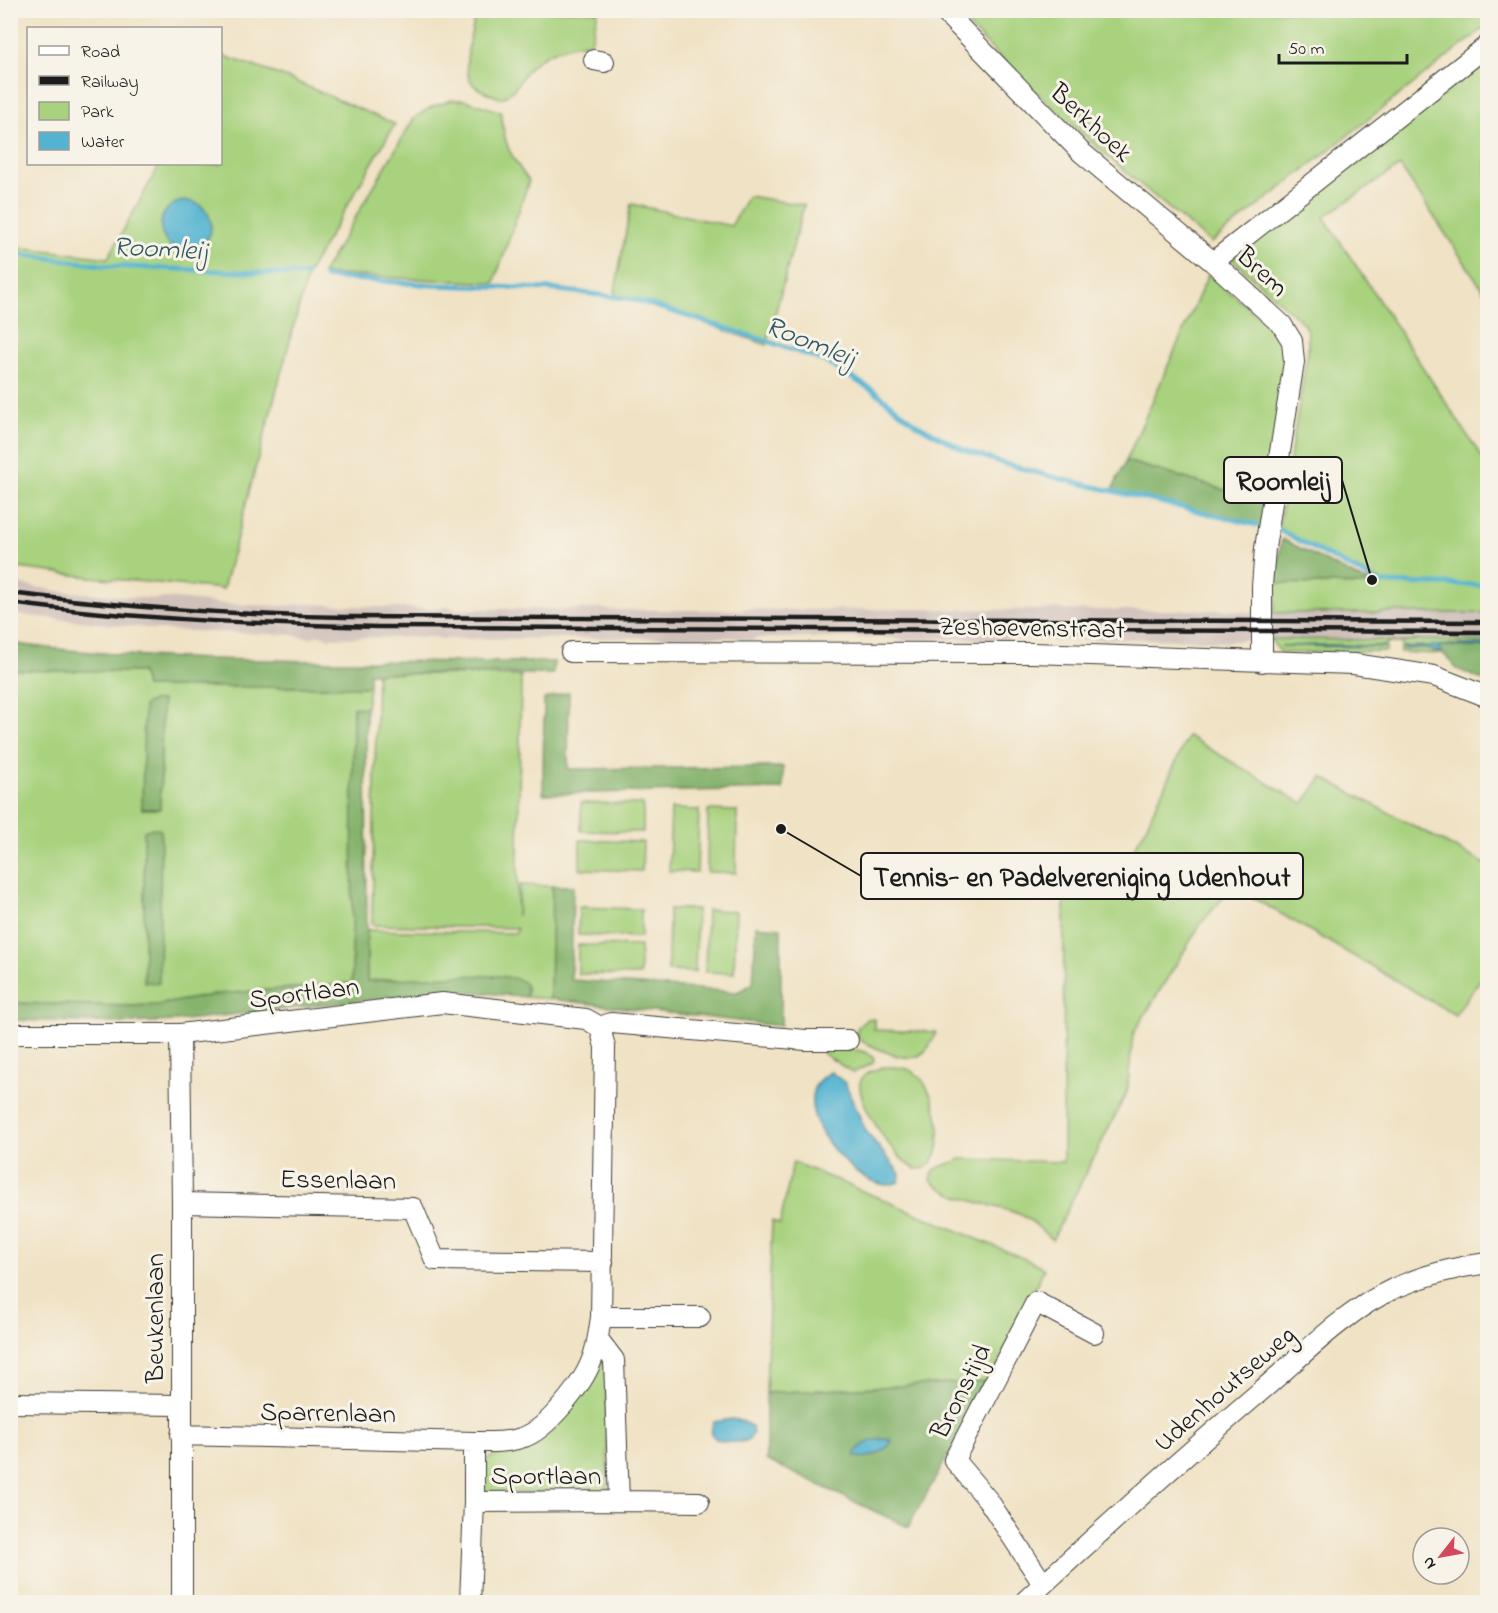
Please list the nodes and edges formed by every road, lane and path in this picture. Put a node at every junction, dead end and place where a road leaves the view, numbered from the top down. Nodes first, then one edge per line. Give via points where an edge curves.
1 (943, 10) edge
2 (1488, 45) edge
3 (1213, 262) junction
4 (571, 652) dead end
5 (1262, 662) junction
6 (1488, 698) edge
7 (600, 1028) junction
8 (10, 1034) edge
9 (180, 1034) junction
10 (848, 1040) dead end
11 (182, 1203) junction
12 (603, 1262) junction
13 (1488, 1263) edge
14 (601, 1317) junction
15 (700, 1317) dead end
16 (1094, 1333) dead end
17 (598, 1339) junction
18 (10, 1403) edge
19 (180, 1405) junction
20 (181, 1435) junction
21 (474, 1442) junction
22 (474, 1502) junction
23 (619, 1502) junction
24 (699, 1502) dead end
25 (1043, 1584) junction
26 (182, 1602) edge
27 (470, 1602) edge
28 (1024, 1602) edge

1 - 3 street, Berkhoek via 1081,153
2 - 3 street, Brem
3 - 5 street, Brem via 1281,325 1292,341 1294,362 1265,548
4 - 5 street, Zeshoevenstraat via 1033,653
5 - 6 street, Zeshoevenstraat via 1354,664 1412,672 1434,676
7 - 9 street, Sportlaan via 586,1018 442,1003
7 - 10 street, Sportlaan via 611,1023 806,1040
7 - 12 street, Sportlaan via 605,1047
8 - 9 street, Sportlaan
9 - 11 street, Beukenlaan
11 - 12 street, Essenlaan via 413,1208 435,1260
11 - 19 street, Beukenlaan
12 - 14 street, Sportlaan
13 - 25 street, Udenhoutseweg via 1426,1276 1394,1288 1347,1317
14 - 15 street
14 - 17 street, Sportlaan
16 - 25 street, Bronstijd via 1036,1302 954,1460 988,1500
17 - 21 street, Sportlaan via 591,1364 544,1424 518,1439
17 - 23 street, Sportlaan via 614,1360
18 - 19 street
19 - 20 street, Beukenlaan
20 - 21 street, Sparrenlaan
20 - 26 street, Beukenlaan
21 - 22 street, Sportlaan
22 - 23 street, Sportlaan
22 - 27 street, Sportlaan
23 - 24 street, Sportlaan
25 - 28 street, Udenhoutseweg

